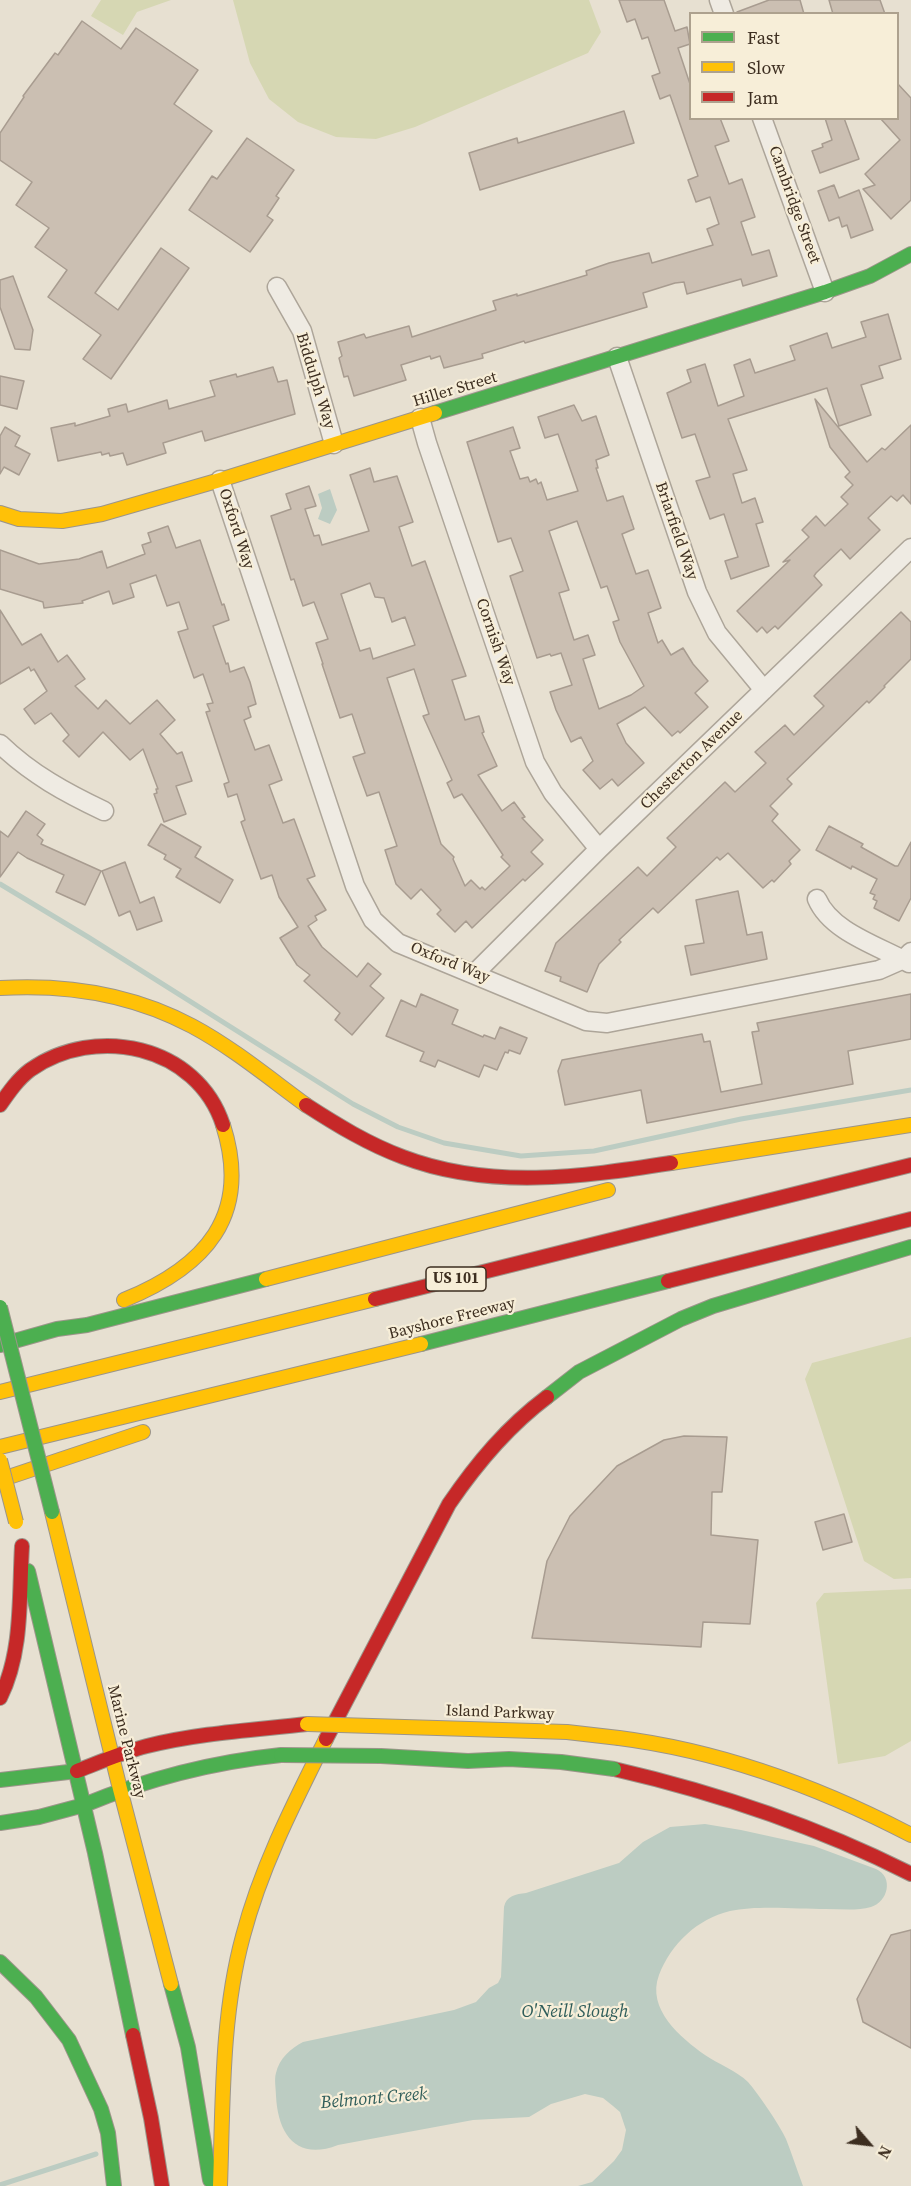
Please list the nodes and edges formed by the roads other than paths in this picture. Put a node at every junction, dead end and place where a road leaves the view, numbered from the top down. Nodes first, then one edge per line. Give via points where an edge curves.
1 (763, 120) edge
2 (911, 254) edge
3 (277, 287) dead end
4 (825, 292) junction
5 (617, 357) junction
6 (420, 418) junction
7 (334, 444) junction
8 (220, 480) junction
9 (0, 513) edge
10 (911, 548) edge
11 (764, 690) junction
12 (0, 744) edge
13 (104, 811) dead end
14 (599, 849) junction
15 (818, 899) dead end
16 (908, 958) edge
17 (475, 974) junction
18 (0, 987) edge
19 (0, 1105) edge
20 (911, 1125) edge
21 (661, 1164) junction
22 (911, 1165) edge
23 (911, 1219) edge
24 (911, 1247) edge
25 (0, 1306) edge
26 (57, 1329) junction
27 (0, 1345) edge
28 (377, 1355) junction
29 (0, 1392) edge
30 (209, 1410) dead end
31 (153, 1429) dead end
32 (0, 1447) edge
33 (0, 1460) edge
34 (0, 1480) edge
35 (22, 1546) junction
36 (0, 1698) edge
37 (112, 1757) junction
38 (77, 1772) junction
39 (0, 1780) edge
40 (120, 1789) junction
41 (84, 1804) junction
42 (0, 1824) edge
43 (911, 1835) edge
44 (911, 1874) edge
45 (0, 1962) edge
46 (114, 2186) edge
47 (162, 2186) edge
48 (211, 2186) edge
49 (220, 2186) edge

1 - 4 street, Cambridge Street
2 - 4 main road, Hiller Street via 870,276
3 - 7 street, Biddulph Way via 302,331
4 - 5 main road, Hiller Street
5 - 6 main road, Hiller Street
5 - 11 street, Briarfield Way via 706,613 717,633
6 - 7 main road, Hiller Street
6 - 14 street, Cornish Way via 535,762 553,792
7 - 8 main road, Hiller Street
8 - 9 main road, Hiller Street via 102,514 62,521 19,519
8 - 17 street, Oxford Way via 355,886 373,920 398,943
10 - 11 street, Chesterton Avenue
11 - 14 street, Chesterton Avenue
12 - 13 street via 34,774
14 - 17 street, Chesterton Avenue
15 - 16 street via 829,918 864,941
16 - 17 street, Oxford Way via 879,970 607,1023 586,1021
18 - 21 main road via 90,991 146,1006 216,1040 351,1133 379,1148 428,1165 523,1179 594,1175
19 - 26 main road via 31,1069 54,1056 102,1044 125,1045 171,1061 192,1077 214,1104 231,1143 230,1199 208,1245 166,1281
20 - 21 main road
21 - 26 main road via 609,1190 87,1325
22 - 29 main road, US 101
23 - 28 main road, Bayshore Freeway
24 - 49 main road via 681,1319 579,1372 529,1410 471,1472 429,1539 304,1781 267,1862 234,1975 224,2053
25 - 37 main road, Marine Parkway, bridge
26 - 27 main road
28 - 30 main road
28 - 32 main road, Bayshore Freeway
31 - 34 main road
33 - 35 main road, bridge
35 - 36 main road via 16,1647 12,1671
35 - 38 main road
37 - 38 main road, Island Parkway
37 - 40 main road, Marine Parkway
37 - 43 main road, Island Parkway, bridge via 204,1736 307,1724 555,1731 640,1740 702,1755 842,1801
38 - 39 main road, Island Parkway
38 - 41 main road
40 - 41 main road
40 - 44 main road, bridge via 214,1765 281,1755 561,1762 614,1769 737,1800 856,1846
40 - 48 main road, Marine Parkway via 188,2047
41 - 42 main road
41 - 47 main road
45 - 46 main road via 36,1997 69,2040 101,2109

